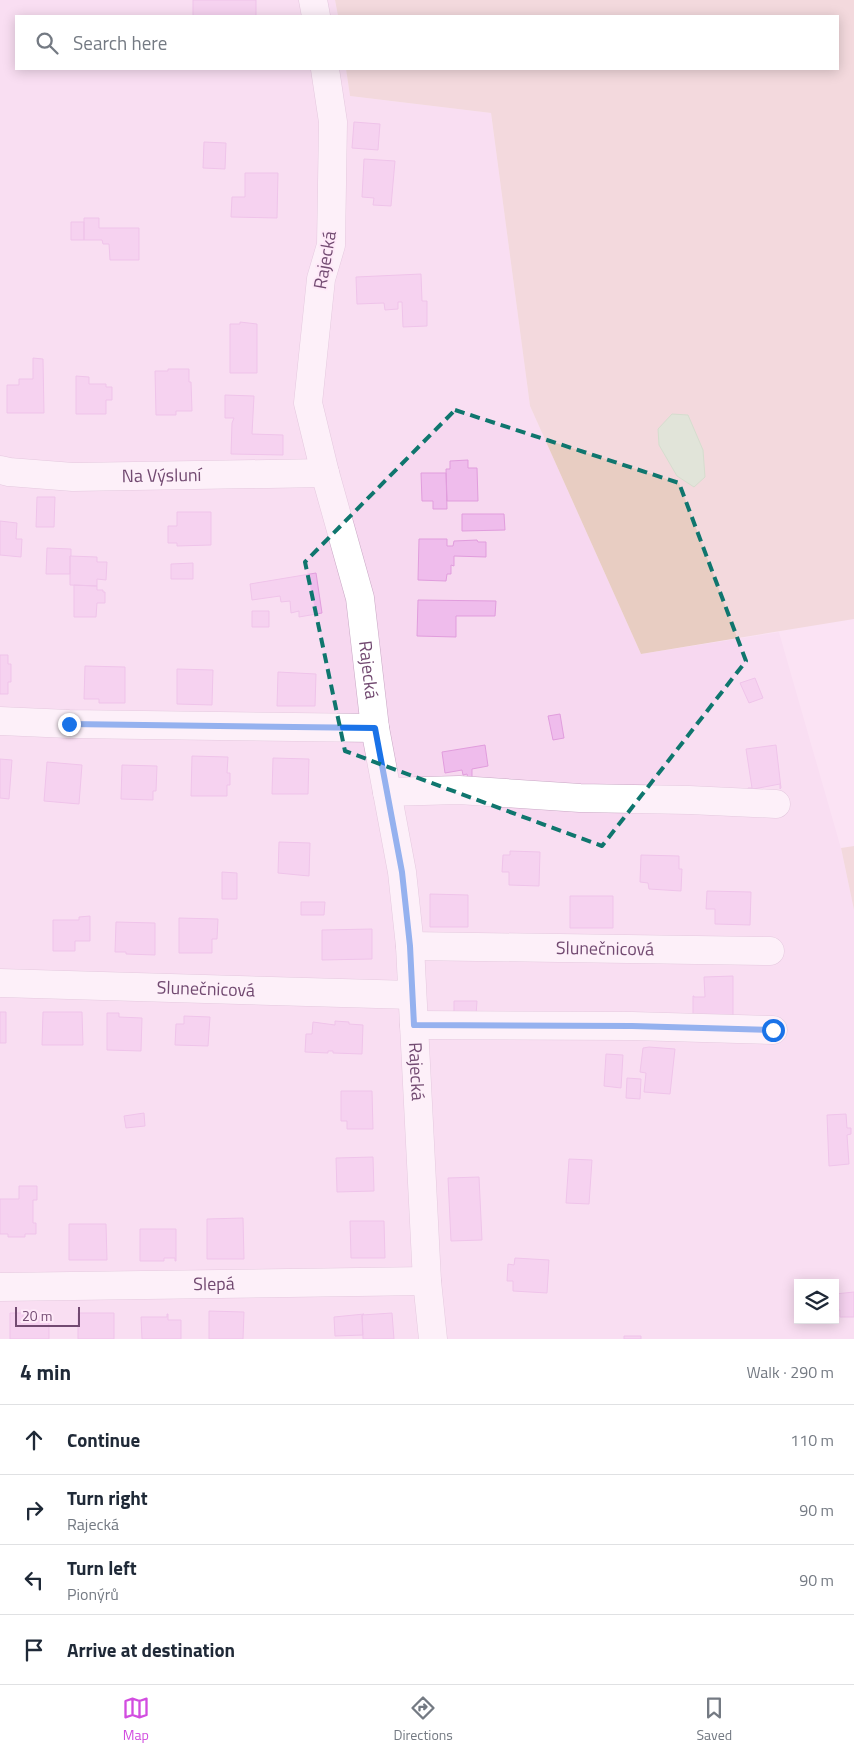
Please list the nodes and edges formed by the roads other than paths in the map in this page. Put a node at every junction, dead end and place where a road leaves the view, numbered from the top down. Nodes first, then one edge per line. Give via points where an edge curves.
1 (313, 0) edge
2 (316, 15) edge
3 (325, 70) edge
4 (0, 470) edge
5 (325, 473) junction
6 (0, 721) edge
7 (375, 728) junction
8 (387, 792) junction
9 (776, 804) dead end
10 (410, 946) junction
11 (770, 951) dead end
12 (0, 984) edge
13 (412, 995) junction
14 (414, 1025) junction
15 (773, 1030) dead end
16 (427, 1281) junction
17 (0, 1287) edge
18 (433, 1339) edge

1 - 2 street
3 - 5 street, Rajecká via 334,122 331,245 321,279 308,403
4 - 5 street, Na Výsluní via 73,477
5 - 7 street, Rajecká via 360,598
6 - 7 street
7 - 8 street, Rajecká
8 - 9 street via 459,790 580,798
8 - 10 street, Rajecká via 402,872
10 - 11 street, Slunečnicová
10 - 13 street, Rajecká
12 - 13 street, Slunečnicová
13 - 14 street, Rajecká
14 - 15 street
14 - 16 street, Rajecká
16 - 17 street, Slepá
16 - 18 street, Rajecká

